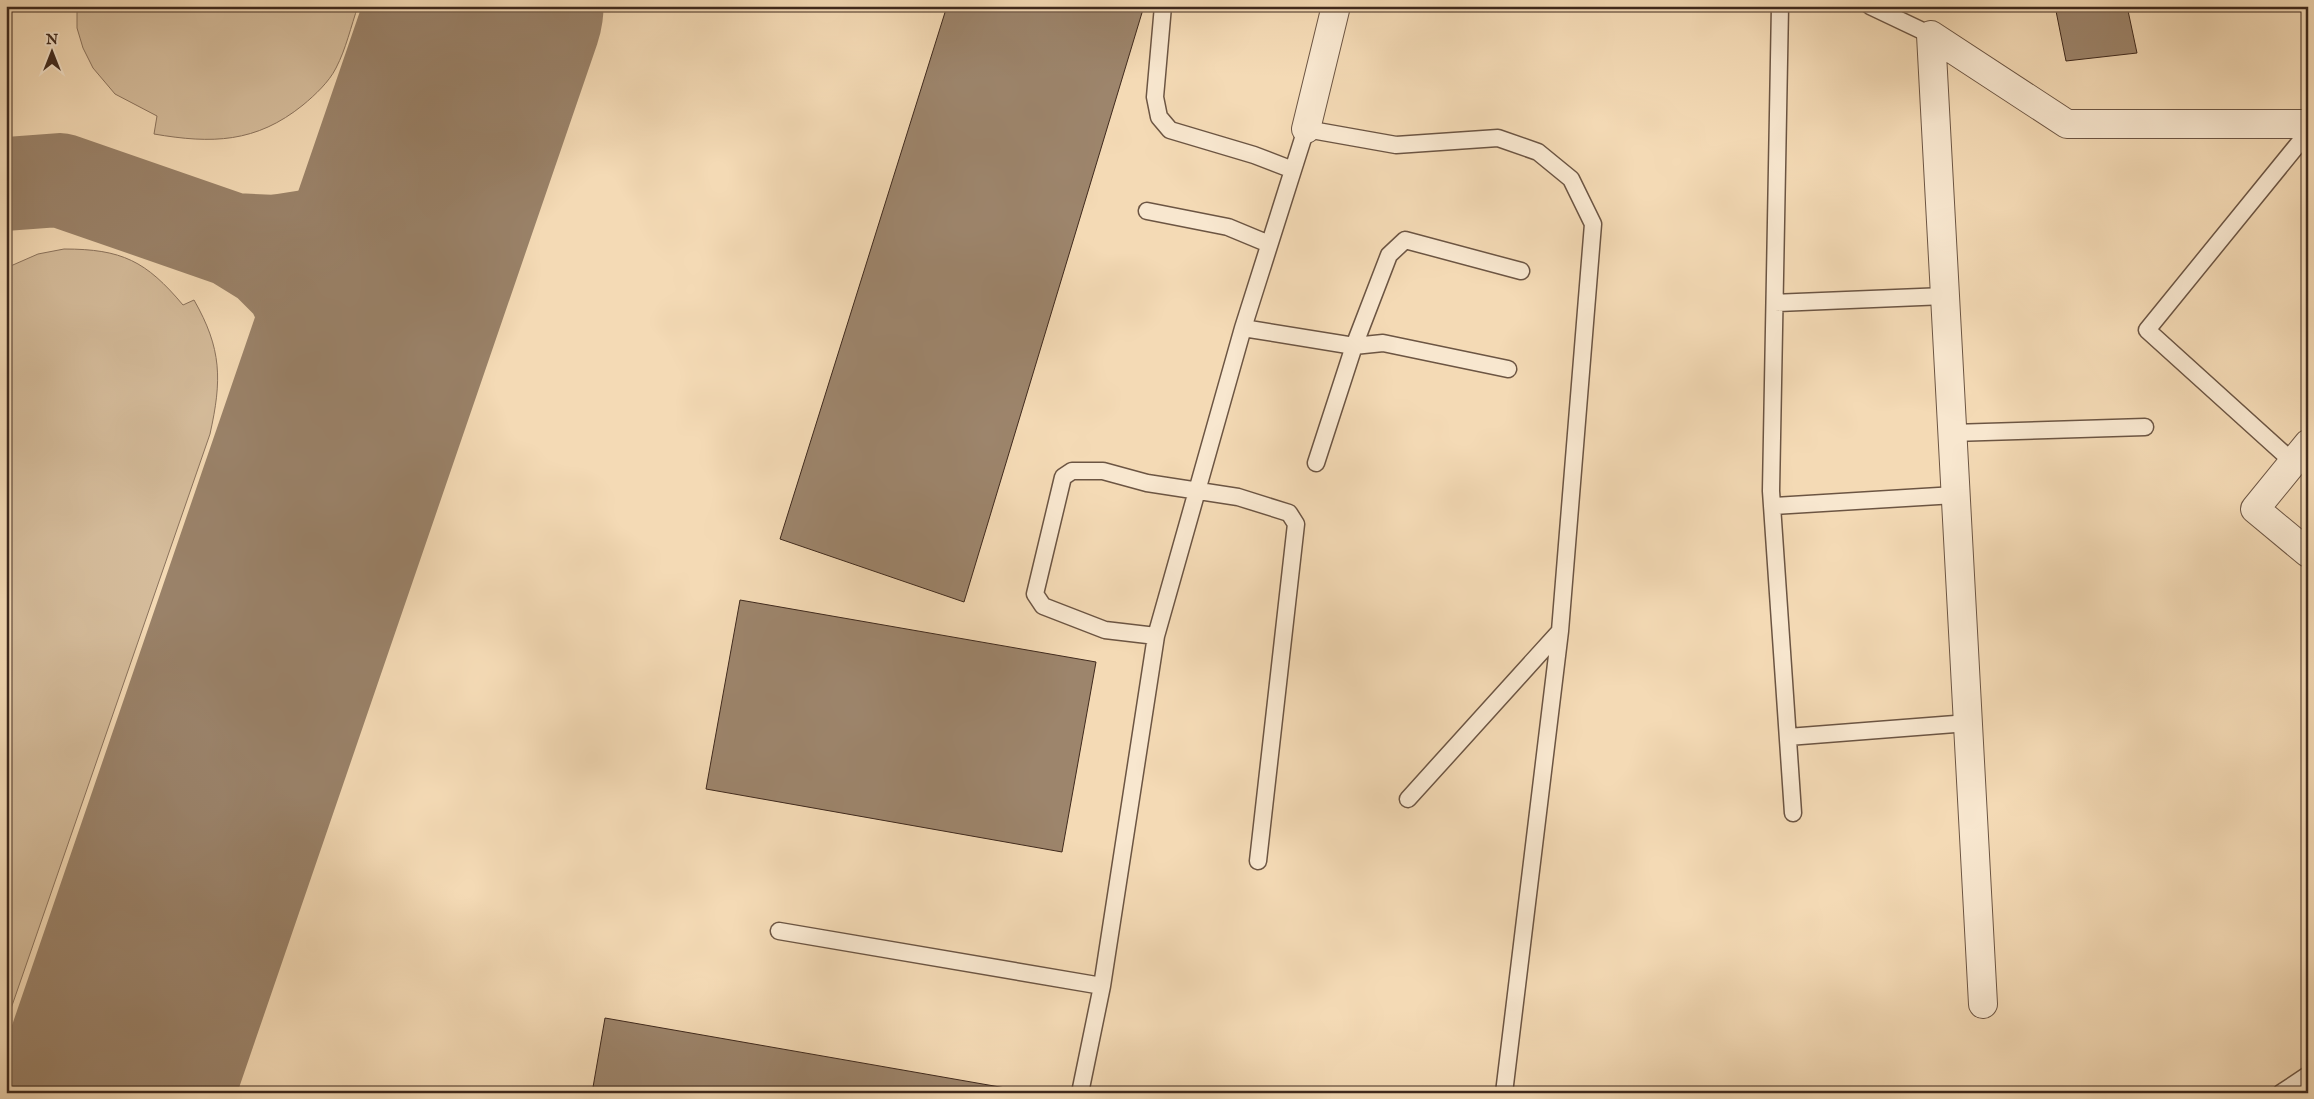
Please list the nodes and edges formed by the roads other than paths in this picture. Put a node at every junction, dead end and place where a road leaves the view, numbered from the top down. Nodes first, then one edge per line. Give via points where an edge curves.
1 (1163, 6) edge
2 (1336, 6) edge
3 (1780, 6) edge
4 (1870, 6) edge
5 (1931, 35) junction
6 (2308, 124) edge
7 (1306, 128) junction
8 (2308, 132) edge
9 (1293, 170) junction
10 (1147, 211) dead end
11 (1269, 244) junction
12 (1521, 271) dead end
13 (1945, 296) junction
14 (1775, 303) junction
15 (1243, 328) junction
16 (1354, 346) junction
17 (1508, 369) dead end
18 (2145, 427) dead end
19 (1952, 433) junction
20 (2300, 453) edge
21 (1316, 464) dead end
22 (1197, 491) junction
23 (1956, 495) junction
24 (1772, 506) junction
25 (2308, 553) edge
26 (1560, 631) junction
27 (1156, 636) junction
28 (1968, 723) junction
29 (1788, 737) junction
30 (1408, 799) dead end
31 (1793, 813) dead end
32 (1258, 861) dead end
33 (779, 931) dead end
34 (1102, 986) junction
35 (1983, 1004) dead end
36 (2308, 1075) edge
37 (1080, 1093) edge
38 (1504, 1093) edge
39 (2281, 1093) edge

1 - 9 lane via 1155,97 1159,117 1170,130
2 - 7 street
3 - 14 lane
4 - 5 lane
5 - 6 street via 2067,124
5 - 13 street
7 - 9 lane
7 - 26 lane via 1396,145 1498,138 1538,152 1571,179 1593,224
8 - 20 lane via 2147,330
9 - 11 lane
10 - 11 lane via 1228,228
11 - 15 lane
12 - 16 lane via 1405,240 1388,255
13 - 14 lane
13 - 19 street
14 - 24 lane
15 - 16 lane
15 - 22 lane
16 - 17 lane via 1384,343
16 - 21 lane
18 - 19 lane
19 - 23 street
20 - 25 street via 2255,508
22 - 27 lane
22 - 27 lane via 1147,483 1103,471 1072,471 1063,477 1035,594 1043,606 1105,630
22 - 32 lane via 1238,497 1281,510 1289,513 1296,524
23 - 24 lane
23 - 28 street
24 - 29 lane
26 - 30 lane
26 - 38 lane
27 - 34 lane
28 - 29 lane
28 - 35 street
29 - 31 lane
33 - 34 lane
34 - 37 lane
36 - 39 lane

